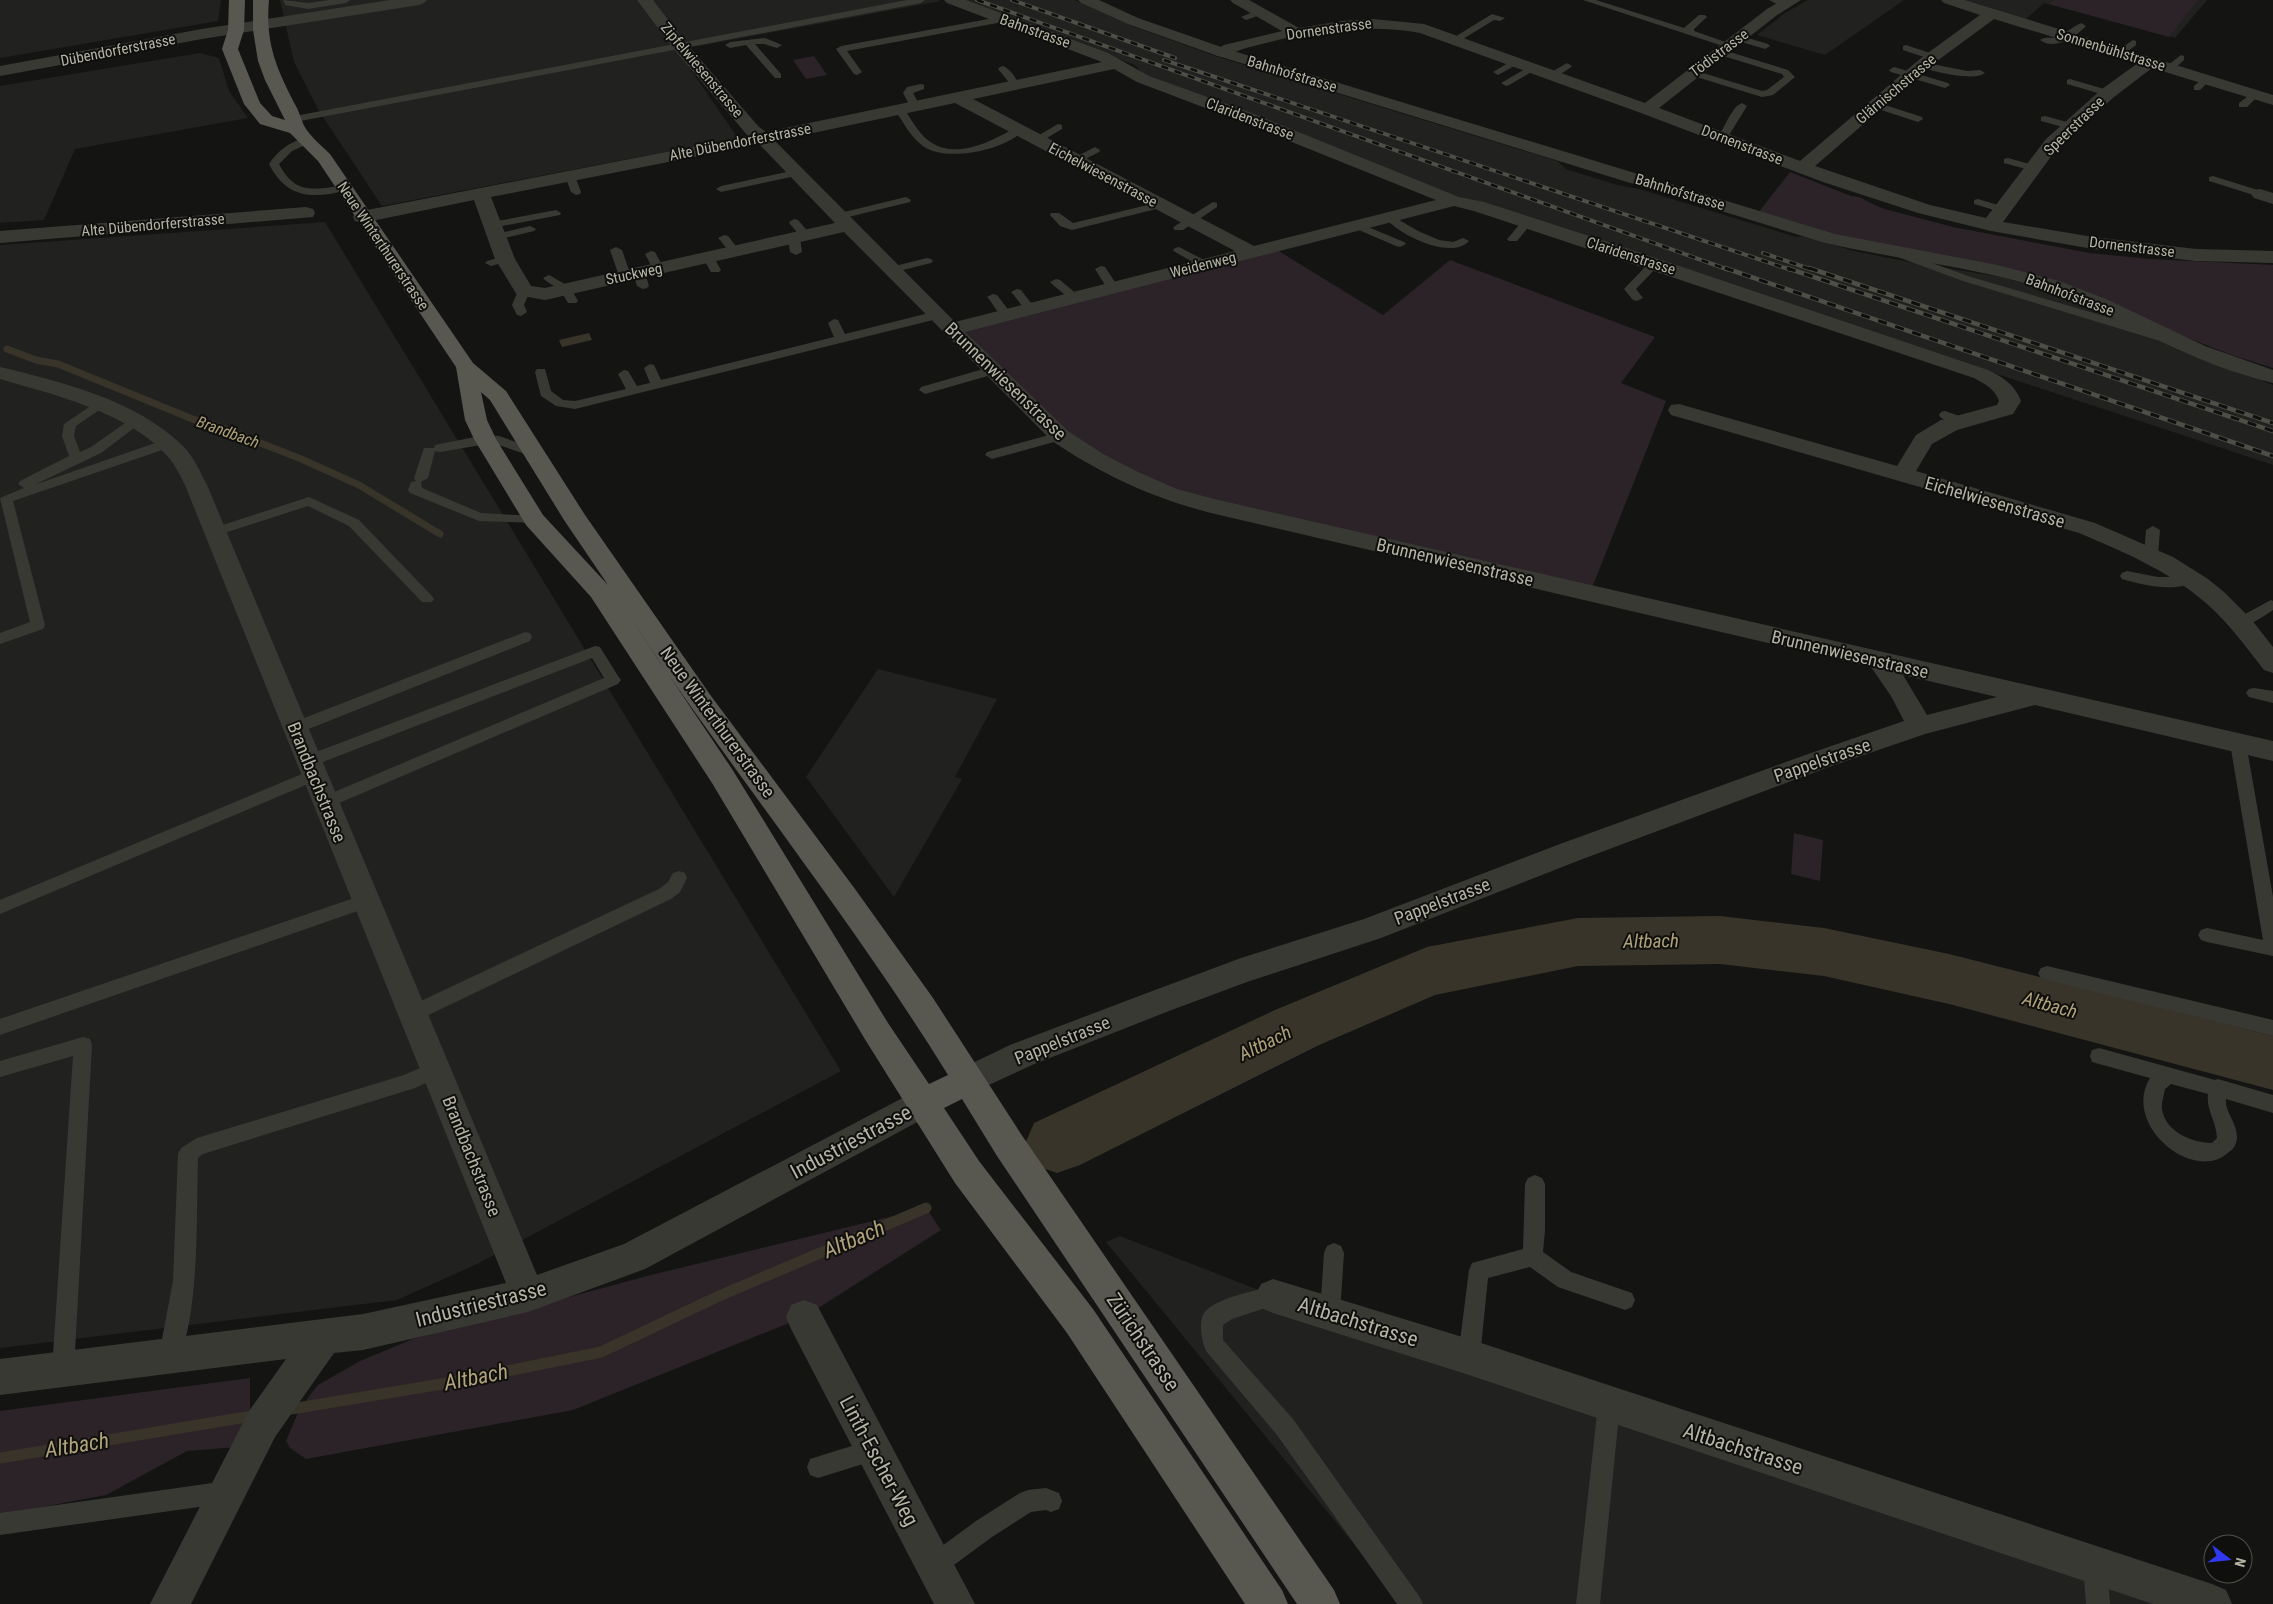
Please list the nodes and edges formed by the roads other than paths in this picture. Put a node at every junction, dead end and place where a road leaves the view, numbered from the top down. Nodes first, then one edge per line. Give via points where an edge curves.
1 (237, 0) edge
2 (261, 0) edge
3 (287, 0) edge
4 (419, 0) edge
5 (645, 0) edge
6 (922, 0) edge
7 (952, 0) edge
8 (1086, 0) edge
9 (1238, 0) edge
10 (1590, 0) edge
11 (1949, 0) edge
12 (1784, 2) edge
13 (350, 4) edge
14 (1992, 13) junction
15 (1702, 17) dead end
16 (1500, 18) dead end
17 (1004, 20) junction
18 (261, 25) junction
19 (2081, 26) dead end
20 (236, 30) junction
21 (1690, 32) junction
22 (1297, 33) junction
23 (2067, 37) junction
24 (1455, 40) junction
25 (2045, 40) dead end
26 (748, 42) junction
27 (2133, 42) dead end
28 (776, 45) dead end
29 (1729, 45) junction
30 (1764, 46) dead end
31 (1906, 48) dead end
32 (682, 49) junction
33 (1221, 52) junction
34 (2120, 53) junction
35 (1515, 62) junction
36 (2150, 62) junction
37 (1117, 64) junction
38 (1922, 65) junction
39 (1567, 66) dead end
40 (1532, 68) junction
41 (1003, 69) dead end
42 (1894, 70) dead end
43 (0, 71) edge
44 (857, 72) dead end
45 (1498, 72) dead end
46 (1693, 73) junction
47 (1980, 73) dead end
48 (1553, 75) junction
49 (778, 76) dead end
50 (2070, 82) dead end
51 (1506, 83) dead end
52 (1015, 84) junction
53 (1945, 85) dead end
54 (921, 87) dead end
55 (2108, 93) junction
56 (2255, 94) junction
57 (956, 96) junction
58 (2273, 100) edge
59 (1876, 105) junction
60 (2243, 105) dead end
61 (1742, 106) dead end
62 (907, 107) junction
63 (1647, 109) junction
64 (1918, 119) dead end
65 (2045, 119) dead end
66 (2070, 126) junction
67 (1058, 127) dead end
68 (300, 129) junction
69 (1019, 130) junction
70 (763, 138) junction
71 (1722, 138) junction
72 (1036, 140) junction
73 (1096, 150) dead end
74 (1075, 160) junction
75 (2008, 161) dead end
76 (1802, 168) junction
77 (2033, 168) junction
78 (796, 173) junction
79 (2213, 179) dead end
80 (344, 188) junction
81 (721, 189) dead end
82 (480, 193) junction
83 (2267, 197) edge
84 (906, 200) dead end
85 (1454, 201) junction
86 (1978, 202) dead end
87 (1214, 205) dead end
88 (1160, 206) junction
89 (2004, 210) junction
90 (306, 213) dead end
91 (556, 213) dead end
92 (1054, 215) dead end
93 (362, 217) junction
94 (1389, 217) junction
95 (844, 220) junction
96 (1527, 222) junction
97 (1185, 225) junction
98 (1356, 225) junction
99 (1991, 226) junction
100 (530, 229) dead end
101 (495, 231) junction
102 (0, 237) edge
103 (1513, 239) dead end
104 (1463, 241) dead end
105 (1400, 244) dead end
106 (616, 250) dead end
107 (1179, 250) dead end
108 (1251, 252) junction
109 (2273, 257) edge
110 (927, 260) dead end
111 (1204, 264) junction
112 (1654, 264) junction
113 (1101, 268) dead end
114 (891, 270) junction
115 (643, 272) junction
116 (549, 278) dead end
117 (1056, 282) dead end
118 (1112, 288) junction
119 (519, 290) junction
120 (1017, 292) dead end
121 (569, 295) junction
122 (993, 297) dead end
123 (1075, 298) junction
124 (1637, 298) dead end
125 (1030, 309) junction
126 (521, 312) dead end
127 (1006, 315) junction
128 (944, 322) junction
129 (834, 324) dead end
130 (845, 339) junction
131 (466, 367) junction
132 (650, 368) dead end
133 (994, 370) junction
134 (541, 372) dead end
135 (0, 373) edge
136 (624, 374) dead end
137 (2273, 378) edge
138 (657, 384) junction
139 (925, 390) dead end
140 (633, 391) junction
141 (98, 405) junction
142 (1678, 410) dead end
143 (136, 422) junction
144 (1060, 436) junction
145 (485, 439) junction
146 (166, 444) junction
147 (531, 452) junction
148 (992, 455) dead end
149 (76, 458) junction
150 (1902, 476) junction
151 (3, 499) edge
152 (534, 520) junction
153 (2153, 530) dead end
154 (215, 532) junction
155 (2151, 555) junction
156 (2127, 576) dead end
157 (2189, 577) junction
158 (426, 599) dead end
159 (2271, 605) dead end
160 (2238, 622) junction
161 (525, 637) dead end
162 (0, 639) edge
163 (1880, 662) junction
164 (2273, 664) edge
165 (2254, 693) dead end
166 (2032, 696) junction
167 (2273, 698) edge
168 (1920, 726) junction
169 (295, 728) junction
170 (2238, 744) junction
171 (2273, 751) edge
172 (312, 768) junction
173 (326, 802) junction
174 (679, 878) dead end
175 (366, 901) junction
176 (0, 907) edge
177 (2206, 935) dead end
178 (2273, 948) edge
179 (2047, 973) dead end
180 (412, 1014) junction
181 (0, 1027) edge
182 (2273, 1028) edge
183 (2099, 1056) dead end
184 (0, 1069) edge
185 (436, 1069) junction
186 (2169, 1074) junction
187 (967, 1081) junction
188 (2218, 1087) junction
189 (923, 1103) junction
190 (2273, 1104) edge
191 (1535, 1184) dead end
192 (1334, 1253) dead end
193 (1532, 1257) junction
194 (528, 1295) junction
195 (1274, 1296) joint
196 (1625, 1300) dead end
197 (1330, 1313) junction
198 (804, 1317) dead end
199 (324, 1337) junction
200 (170, 1355) junction
201 (1469, 1357) junction
202 (63, 1369) junction
203 (0, 1377) edge
204 (1610, 1405) junction
205 (874, 1450) junction
206 (818, 1467) dead end
207 (229, 1492) junction
208 (1051, 1501) dead end
209 (0, 1524) edge
210 (935, 1565) junction
211 (2095, 1566) junction
212 (170, 1604) edge
213 (956, 1604) edge
214 (1268, 1604) edge
215 (1320, 1604) edge
216 (1411, 1604) edge
217 (1588, 1604) edge
218 (2098, 1604) edge
219 (2212, 1604) edge

1 - 20 main road
2 - 18 main road, Neue Winterthurerstrasse
3 - 13 lane via 288,3 308,6
4 - 13 street
5 - 32 street, Zipfelwiesenstrasse
6 - 32 lane
7 - 17 street, Bahnstrasse
8 - 33 street, Bahnhofstrasse via 1133,21
9 - 22 street via 1253,14
10 - 21 lane
11 - 14 street, Sonnenbühlstrasse
12 - 29 street, Tödistrasse
13 - 18 street
14 - 23 street, Sonnenbühlstrasse
14 - 38 street, Glärnischstrasse
15 - 21 lane via 1689,28
16 - 24 lane via 1492,17
17 - 37 street, Bahnstrasse
17 - 44 lane via 841,50
18 - 20 street
18 - 68 main road, Neue Winterthurerstrasse via 263,49 272,79
19 - 23 lane
20 - 43 street, Dübendorferstrasse
20 - 68 main road via 230,49 252,104 266,120
21 - 29 lane
22 - 24 street, Dornenstrasse via 1356,23 1389,23 1424,29
22 - 33 street, Dornenstrasse via 1241,43
23 - 25 lane
23 - 34 street, Sonnenbühlstrasse
24 - 35 street, Dornenstrasse
26 - 28 lane via 765,41
26 - 32 lane
26 - 49 lane
27 - 34 lane
29 - 30 lane
29 - 46 street, Tödistrasse
29 - 46 lane via 1790,78 1770,93 1762,94
31 - 38 lane
32 - 68 lane
32 - 70 street, Zipfelwiesenstrasse via 753,131
33 - 137 street, Bahnhofstrasse via 1829,238 1899,254 1987,268 2052,285 2111,308 2174,341
34 - 36 street, Sonnenbühlstrasse
35 - 40 street, Dornenstrasse
35 - 45 lane
36 - 55 street, Speerstrasse
36 - 56 street, Sonnenbühlstrasse via 2176,63 2201,84
37 - 52 street, Alte Dübendorferstrasse
37 - 85 street, Claridenstrasse via 1143,79
38 - 42 lane
38 - 47 lane via 1967,74
38 - 53 lane
38 - 59 street, Glärnischstrasse
39 - 48 lane
40 - 48 street, Dornenstrasse
40 - 51 lane
41 - 52 lane
46 - 63 street, Tödistrasse
48 - 63 street, Dornenstrasse
50 - 55 lane
52 - 57 street, Alte Dübendorferstrasse
54 - 62 lane via 910,90
55 - 66 street, Speerstrasse
56 - 58 street, Sonnenbühlstrasse
56 - 60 lane
57 - 62 street, Alte Dübendorferstrasse
57 - 69 street, Eichelwiesenstrasse
59 - 64 lane
59 - 76 street, Glärnischstrasse
61 - 71 lane
62 - 69 lane via 926,144 934,148 973,151
62 - 70 street, Alte Dübendorferstrasse
63 - 71 street, Dornenstrasse
65 - 66 lane
66 - 77 street, Speerstrasse
67 - 72 lane
68 - 80 main road, Neue Winterthurerstrasse
68 - 80 lane via 274,164 276,170 289,187 296,190 324,192
69 - 72 street, Eichelwiesenstrasse
70 - 78 street, Brunnenwiesenstrasse
70 - 82 street, Alte Dübendorferstrasse via 573,184
71 - 76 street, Dornenstrasse
72 - 74 street, Eichelwiesenstrasse
73 - 74 lane
74 - 88 street, Eichelwiesenstrasse
75 - 77 lane
76 - 99 street, Dornenstrasse via 1883,197
77 - 89 street, Speerstrasse
78 - 81 lane
78 - 95 street, Brunnenwiesenstrasse
79 - 83 lane
80 - 93 main road, Neue Winterthurerstrasse
82 - 93 street, Alte Dübendorferstrasse
82 - 101 street
84 - 95 lane
85 - 94 street, Weidenweg
85 - 96 street, Claridenstrasse
86 - 89 lane
87 - 97 lane
88 - 92 lane via 1072,227
88 - 97 street, Eichelwiesenstrasse
89 - 99 street, Speerstrasse
90 - 102 street, Alte Dübendorferstrasse
91 - 101 lane
93 - 131 main road, Neue Winterthurerstrasse
94 - 98 street, Weidenweg
94 - 104 lane via 1422,238 1452,246
95 - 114 street, Brunnenwiesenstrasse
95 - 115 street, Stuckweg via 798,237 730,245 712,264
96 - 103 lane
96 - 112 street, Claridenstrasse
97 - 108 street, Eichelwiesenstrasse
98 - 105 lane
98 - 108 street, Weidenweg
99 - 109 street, Dornenstrasse via 2196,255
100 - 101 lane
101 - 119 street via 498,261
106 - 115 lane
107 - 111 lane
108 - 111 street, Weidenweg
110 - 114 lane
111 - 118 street, Weidenweg
112 - 124 lane via 1630,290
112 - 150 street, Claridenstrasse via 2000,383 2010,401 2005,409 1952,418 1949,424 1924,440
113 - 118 lane
114 - 128 street, Brunnenwiesenstrasse
115 - 121 street, Stuckweg
116 - 121 lane
117 - 123 lane
118 - 123 street, Weidenweg
119 - 121 street, Stuckweg
119 - 126 lane
120 - 125 lane
122 - 127 lane
123 - 125 street, Weidenweg
125 - 127 street, Weidenweg
127 - 128 street, Weidenweg
128 - 130 lane via 891,325
128 - 133 street, Brunnenwiesenstrasse
129 - 130 lane
130 - 138 lane
131 - 145 main road, Neue Winterthurerstrasse via 476,420
131 - 147 main road, Neue Winterthurerstrasse via 498,396
132 - 138 lane
133 - 139 lane
133 - 144 street, Brunnenwiesenstrasse
134 - 140 lane via 546,393 560,403 575,405
135 - 141 street, Brandbachstrasse
136 - 140 lane
138 - 140 lane
141 - 143 street, Brandbachstrasse
141 - 149 lane via 70,424 68,436
142 - 150 street, Eichelwiesenstrasse
143 - 146 street, Brandbachstrasse
143 - 149 lane via 96,450
144 - 148 lane
144 - 163 street, Brunnenwiesenstrasse via 1130,477 1169,494 1211,506
145 - 147 lane
145 - 152 main road, Neue Winterthurerstrasse
145 - 152 lane via 434,450 415,490 479,517
146 - 151 lane
146 - 154 street, Brandbachstrasse via 176,453 196,485
147 - 187 main road, Neue Winterthurerstrasse via 702,703 922,1007
149 - 151 lane via 8,492
150 - 155 street, Eichelwiesenstrasse via 2087,528
151 - 162 lane via 38,625
152 - 189 main road, Neue Winterthurerstrasse via 600,591 722,776 876,1032
153 - 155 lane
154 - 158 lane via 309,501 354,524
154 - 169 street, Brandbachstrasse
155 - 157 street, Eichelwiesenstrasse
156 - 157 lane via 2163,582 2182,581
157 - 160 street, Eichelwiesenstrasse
159 - 160 lane
160 - 164 street, Eichelwiesenstrasse
161 - 169 lane
163 - 166 street, Brunnenwiesenstrasse
163 - 168 street
165 - 167 lane
166 - 168 street, Pappelstrasse
166 - 170 street, Brunnenwiesenstrasse
168 - 187 street, Pappelstrasse via 1589,845 1371,929 1241,971 1021,1054
169 - 172 street, Brandbachstrasse
170 - 171 street, Brunnenwiesenstrasse
170 - 178 lane
172 - 173 street, Brandbachstrasse
172 - 173 lane via 594,651 613,680
172 - 176 lane
173 - 175 street, Brandbachstrasse
174 - 180 lane via 665,894
175 - 180 street, Brandbachstrasse
175 - 181 lane
177 - 178 lane
179 - 182 lane
180 - 185 street, Brandbachstrasse
183 - 186 lane
184 - 202 lane via 83,1045
185 - 194 street, Brandbachstrasse
185 - 200 lane via 408,1082 197,1147 188,1154 182,1294
186 - 188 lane
186 - 188 lane via 2156,1085 2152,1109 2161,1129 2177,1143 2198,1152 2216,1152 2227,1142 2226,1124 2216,1104
187 - 189 main road
187 - 215 main road, Zürichstrasse
188 - 190 lane
189 - 194 street, Industriestrasse via 633,1257
189 - 214 main road via 968,1172 1080,1322
191 - 193 lane
192 - 197 lane
193 - 196 lane via 1565,1280
193 - 201 lane via 1479,1270
194 - 199 street, Industriestrasse via 384,1328
195 - 197 street, Altbachstrasse
195 - 216 lane via 1227,1310 1212,1320 1213,1344 1285,1427
197 - 201 street, Altbachstrasse
198 - 205 street, Linth-Escher-Weg
199 - 200 street, Industriestrasse
199 - 207 street via 262,1424
200 - 202 street, Industriestrasse
201 - 204 street, Altbachstrasse
202 - 203 street, Industriestrasse
204 - 211 street, Altbachstrasse
204 - 217 lane
205 - 206 lane
205 - 210 street, Linth-Escher-Weg
207 - 209 lane
207 - 212 street
208 - 210 lane via 1028,1501
210 - 213 street, Linth-Escher-Weg
211 - 218 lane
211 - 219 street, Altbachstrasse

